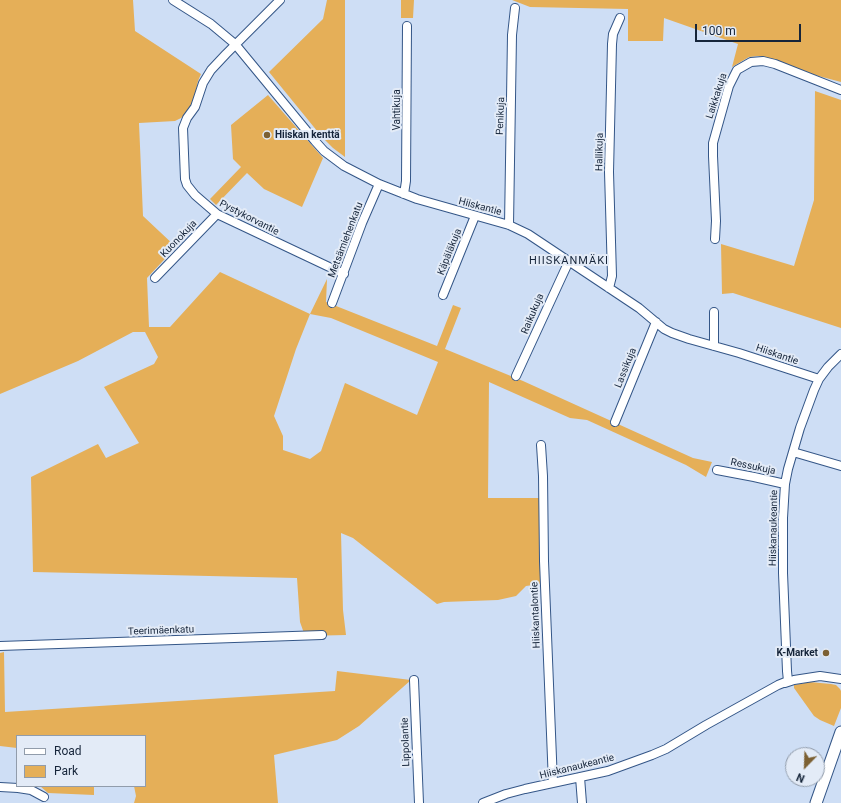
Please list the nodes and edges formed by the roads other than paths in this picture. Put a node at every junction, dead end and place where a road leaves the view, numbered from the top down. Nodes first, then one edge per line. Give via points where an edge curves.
1 (173, 0) edge
2 (280, 0) edge
3 (515, 8) dead end
4 (620, 18) dead end
5 (407, 26) dead end
6 (235, 44) junction
7 (841, 90) edge
8 (379, 184) junction
9 (404, 194) junction
10 (217, 214) junction
11 (475, 216) junction
12 (509, 225) junction
13 (715, 239) dead end
14 (569, 260) junction
15 (344, 274) junction
16 (155, 278) dead end
17 (609, 288) junction
18 (443, 295) dead end
19 (332, 303) dead end
20 (714, 312) dead end
21 (656, 322) junction
22 (714, 346) junction
23 (841, 354) edge
24 (516, 376) dead end
25 (819, 379) junction
26 (615, 422) dead end
27 (541, 445) dead end
28 (793, 452) junction
29 (841, 466) edge
30 (717, 470) dead end
31 (785, 484) junction
32 (322, 635) dead end
33 (0, 646) edge
34 (841, 679) edge
35 (414, 680) dead end
36 (778, 685) junction
37 (841, 732) edge
38 (580, 777) junction
39 (553, 783) junction
40 (0, 787) edge
41 (44, 796) dead end
42 (419, 803) edge
43 (483, 803) edge
44 (582, 803) edge
45 (816, 803) edge

1 - 6 street, Hiiskantie via 211,24
2 - 6 street, Pystykorvantie
3 - 12 street, Penikuja via 512,35
4 - 17 street, Hallikuja via 612,39 609,172 612,270
5 - 9 street, Vahtikuja
6 - 8 street, Hiiskantie via 324,151 344,166
6 - 10 street, Pystykorvantie via 203,83 195,107 184,123 182,133 187,185
7 - 13 street, Laikkakuja via 769,62 751,62 737,70 729,86 714,143
8 - 9 street, Hiiskantie
8 - 15 street, Metsämiehenkatu
9 - 11 street, Hiiskantie
10 - 15 street, Pystykorvantie
10 - 16 street, Kuonokuja
11 - 12 street, Hiiskantie
11 - 18 street, Käpäläkuja
12 - 14 street, Hiiskantie
14 - 17 street, Hiiskantie
14 - 24 street, Raikukuja
15 - 19 street, Metsämiehenkatu
17 - 21 street, Hiiskantie
20 - 22 street
21 - 22 street, Hiiskantie via 672,333
21 - 26 street, Lassikuja
22 - 25 street, Hiiskantie
23 - 25 street, Hiiskanaukeantie
25 - 28 street, Hiiskanaukeantie
27 - 39 street, Hiiskantalontie
28 - 29 street
28 - 31 street, Hiiskanaukeantie
30 - 31 street, Ressukuja
31 - 36 street, Hiiskanaukeantie via 783,572 788,681
32 - 33 street, Teerimäenkatu
34 - 36 street, Hiiskanaukeantie via 820,676
35 - 42 street, Lippolantie
36 - 38 street, Hiiskanaukeantie via 666,749 630,764
37 - 45 main road
38 - 39 street, Hiiskanaukeantie
38 - 44 street
39 - 43 street, Hiiskanaukeantie via 506,794
40 - 41 street via 31,790

